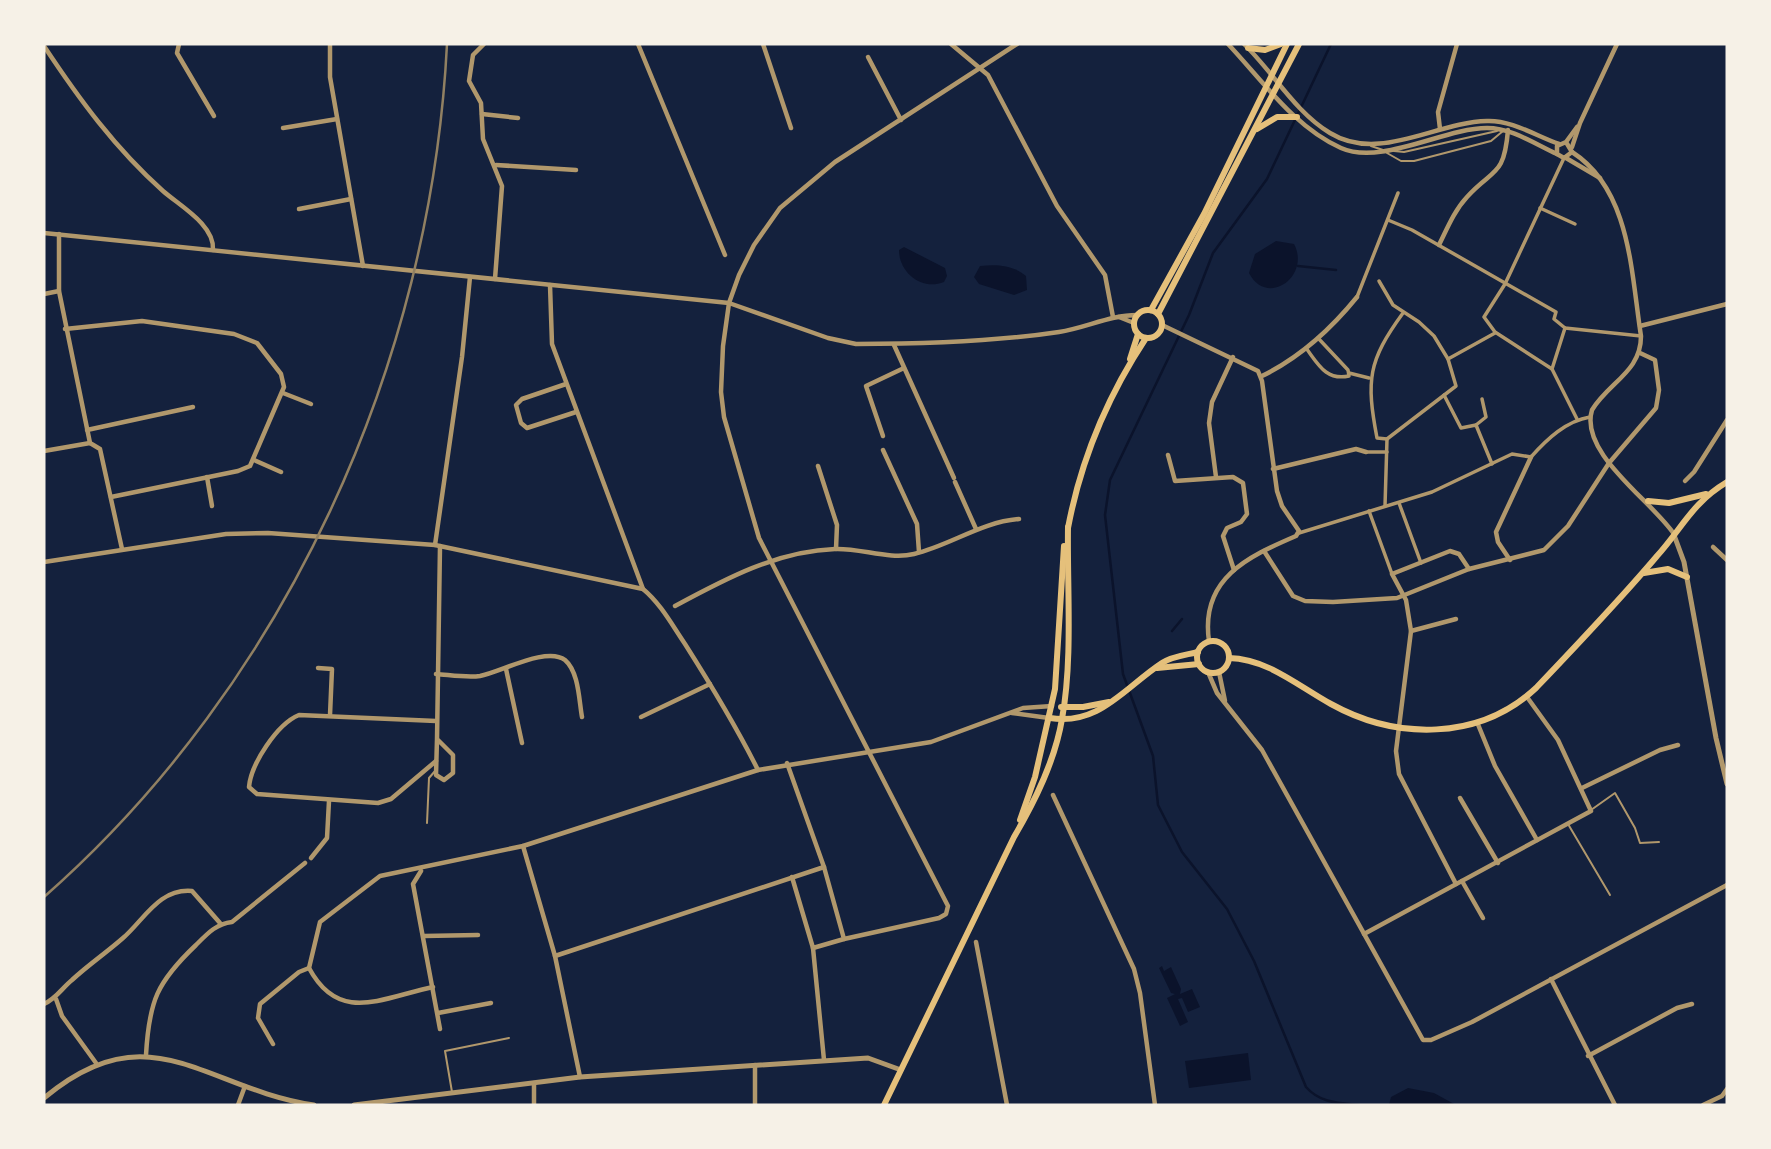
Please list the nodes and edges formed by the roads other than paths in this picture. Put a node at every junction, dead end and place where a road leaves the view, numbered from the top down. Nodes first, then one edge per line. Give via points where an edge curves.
1 (179, 44) edge
2 (330, 44) edge
3 (484, 44) edge
4 (638, 44) edge
5 (763, 44) edge
6 (951, 44) edge
7 (1017, 44) edge
8 (1228, 44) edge
9 (1281, 44) edge
10 (1287, 44) edge
11 (1299, 44) edge
12 (1457, 44) edge
13 (1617, 44) edge
14 (44, 46) edge
15 (475, 46) edge
16 (957, 46) edge
17 (1246, 46) edge
18 (868, 57) dead end
19 (982, 67) junction
20 (1272, 74) junction
21 (1280, 84) junction
22 (1266, 85) junction
23 (1275, 94) junction
24 (1287, 113) junction
25 (482, 114) junction
26 (214, 116) dead end
27 (518, 118) dead end
28 (337, 119) junction
29 (901, 120) junction
30 (1300, 120) joint
31 (1580, 123) junction
32 (284, 128) dead end
33 (791, 128) dead end
34 (1507, 128) junction
35 (1440, 130) junction
36 (1255, 131) junction
37 (1566, 142) junction
38 (1559, 144) junction
39 (1366, 145) junction
40 (1387, 150) junction
41 (1572, 150) junction
42 (1557, 153) junction
43 (1565, 158) junction
44 (496, 165) junction
45 (576, 170) dead end
46 (1601, 178) junction
47 (1398, 193) dead end
48 (351, 199) junction
49 (1540, 208) junction
50 (299, 209) dead end
51 (1388, 220) junction
52 (1575, 224) dead end
53 (44, 233) edge
54 (59, 234) junction
55 (1439, 245) junction
56 (213, 250) junction
57 (725, 255) dead end
58 (363, 266) junction
59 (470, 277) junction
60 (495, 279) junction
61 (1379, 281) dead end
62 (1505, 284) junction
63 (550, 285) junction
64 (59, 291) junction
65 (44, 294) edge
66 (1357, 297) joint
67 (729, 303) junction
68 (1727, 304) edge
69 (1154, 312) junction
70 (1403, 313) junction
71 (1137, 315) junction
72 (1116, 316) junction
73 (1134, 323) junction
74 (1162, 325) junction
75 (1640, 326) junction
76 (65, 328) junction
77 (1565, 328) junction
78 (1495, 332) junction
79 (1138, 334) junction
80 (1642, 336) junction
81 (1318, 337) junction
82 (1146, 338) junction
83 (893, 344) junction
84 (1306, 348) junction
85 (1640, 353) junction
86 (1233, 357) junction
87 (1448, 359) junction
88 (1130, 360) junction
89 (904, 368) junction
90 (1552, 369) junction
91 (1349, 373) junction
92 (1262, 376) junction
93 (1369, 378) junction
94 (566, 384) junction
95 (283, 393) junction
96 (1444, 395) junction
97 (1482, 399) dead end
98 (310, 404) dead end
99 (192, 407) dead end
100 (576, 412) junction
101 (1590, 417) junction
102 (1577, 419) junction
103 (1727, 421) edge
104 (1476, 425) junction
105 (87, 430) junction
106 (883, 436) dead end
107 (1387, 439) junction
108 (90, 443) junction
109 (883, 450) dead end
110 (44, 451) edge
111 (1387, 452) junction
112 (1366, 453) joint
113 (1168, 454) dead end
114 (1531, 457) junction
115 (254, 460) junction
116 (1609, 463) junction
117 (1492, 464) junction
118 (818, 466) dead end
119 (1273, 469) junction
120 (281, 472) dead end
121 (1216, 477) junction
122 (207, 478) junction
123 (1685, 481) dead end
124 (1727, 482) edge
125 (1708, 494) junction
126 (111, 497) junction
127 (1648, 501) junction
128 (1399, 503) junction
129 (212, 506) dead end
130 (1385, 506) junction
131 (1369, 511) junction
132 (1019, 519) dead end
133 (1068, 527) junction
134 (976, 529) junction
135 (1299, 533) junction
136 (1674, 534) junction
137 (437, 545) junction
138 (1713, 547) dead end
139 (122, 549) junction
140 (836, 549) junction
141 (1264, 551) junction
142 (919, 552) junction
143 (1726, 556) edge
144 (1510, 559) junction
145 (769, 561) junction
146 (44, 562) edge
147 (1421, 563) junction
148 (1469, 569) junction
149 (1234, 570) junction
150 (1642, 573) junction
151 (1392, 574) junction
152 (1687, 577) junction
153 (643, 589) junction
154 (1404, 595) junction
155 (675, 606) dead end
156 (1456, 619) dead end
157 (1411, 631) junction
158 (1209, 642) junction
159 (1198, 652) junction
160 (1229, 658) junction
161 (1199, 664) junction
162 (318, 668) dead end
163 (506, 668) junction
164 (1156, 668) junction
165 (1208, 672) junction
166 (1219, 672) junction
167 (436, 674) junction
168 (710, 684) junction
169 (1527, 697) junction
170 (1109, 702) junction
171 (1225, 702) junction
172 (1052, 706) junction
173 (1063, 707) junction
174 (1008, 713) junction
175 (330, 715) junction
176 (641, 717) dead end
177 (582, 718) dead end
178 (1050, 718) junction
179 (1062, 720) junction
180 (436, 721) junction
181 (1477, 722) junction
182 (1399, 729) junction
183 (437, 739) junction
184 (522, 743) dead end
185 (1678, 745) dead end
186 (870, 751) junction
187 (436, 761) junction
188 (787, 763) junction
189 (436, 770) junction
190 (758, 770) junction
191 (1727, 784) edge
192 (1582, 788) junction
193 (1053, 795) dead end
194 (1460, 798) dead end
195 (329, 801) junction
196 (1591, 811) junction
197 (427, 823) dead end
198 (1568, 824) junction
199 (1014, 837) junction
200 (1537, 840) junction
201 (1659, 842) dead end
202 (523, 846) junction
203 (310, 858) dead end
204 (305, 863) dead end
205 (1497, 863) junction
206 (824, 867) junction
207 (421, 870) junction
208 (792, 877) junction
209 (1459, 882) junction
210 (1727, 885) edge
211 (1610, 895) dead end
212 (1483, 918) dead end
213 (220, 923) junction
214 (1364, 934) junction
215 (478, 935) dead end
216 (424, 936) junction
217 (844, 939) junction
218 (975, 942) dead end
219 (813, 948) junction
220 (555, 956) junction
221 (309, 968) junction
222 (1551, 979) junction
223 (433, 987) junction
224 (56, 999) junction
225 (491, 1003) dead end
226 (44, 1004) edge
227 (1692, 1004) dead end
228 (438, 1013) junction
229 (440, 1029) dead end
230 (509, 1038) dead end
231 (273, 1044) dead end
232 (146, 1055) junction
233 (1588, 1056) junction
234 (824, 1060) junction
235 (96, 1063) junction
236 (755, 1065) junction
237 (901, 1070) junction
238 (580, 1077) junction
239 (534, 1083) junction
240 (245, 1086) junction
241 (1727, 1089) edge
242 (452, 1092) junction
243 (44, 1098) edge
244 (238, 1105) edge
245 (314, 1105) edge
246 (354, 1105) edge
247 (534, 1105) edge
248 (755, 1105) edge
249 (884, 1105) edge
250 (1007, 1105) edge
251 (1155, 1105) edge
252 (1615, 1105) edge
253 (1703, 1105) edge

1 - 26 street via 177,53
2 - 28 street
3 - 15 street
4 - 57 street
5 - 33 street
6 - 16 street
7 - 19 street
8 - 22 street
9 - 17 main road via 1265,50
10 - 20 main road
11 - 21 main road
12 - 35 street via 1438,112
13 - 31 street
14 - 56 street via 106,133 208,231
15 - 25 street via 469,80
16 - 19 street
17 - 20 street
18 - 29 street
19 - 29 street
19 - 72 street via 1057,206 1105,275
20 - 21 street
20 - 22 main road
21 - 23 main road
21 - 39 street via 1331,133
22 - 23 street
22 - 69 main road
23 - 24 street
23 - 36 main road
24 - 30 main road
24 - 36 main road
25 - 27 street
25 - 44 street via 483,139
28 - 32 street
28 - 48 street
29 - 67 street via 817,175 780,208 747,259
30 - 40 street via 1344,150
31 - 37 street
31 - 41 street
34 - 35 street via 1486,121
34 - 38 street
34 - 40 street via 1471,129
34 - 40 lane via 1491,141 1414,161 1401,161
34 - 42 street
34 - 55 street via 1503,158 1495,175 1465,198
35 - 39 street
36 - 69 main road
37 - 38 street
37 - 41 street
38 - 42 street
39 - 40 lane
41 - 43 street
41 - 46 street
42 - 43 street
43 - 46 street
43 - 49 street
44 - 45 street
44 - 60 street via 502,193
46 - 75 street via 1620,215
47 - 51 street
48 - 50 street
48 - 58 street
49 - 52 street
49 - 62 street
51 - 55 street
51 - 66 street
53 - 54 street
54 - 56 street
54 - 64 street
55 - 62 street
56 - 58 street
58 - 59 street
59 - 60 street
59 - 137 street
60 - 63 street
61 - 70 street
62 - 77 street via 1556,312 1557,324
62 - 78 street via 1484,317
63 - 67 street
63 - 94 street via 549,329
64 - 65 street
64 - 76 street
66 - 81 street
67 - 83 street via 828,338
67 - 145 street via 721,392 744,492
68 - 75 street
69 - 71 main road
69 - 74 main road
70 - 87 street via 1434,336
70 - 93 street via 1387,335
71 - 72 street
71 - 73 main road
72 - 73 street
72 - 83 street via 1063,332
73 - 79 main road
74 - 82 main road via 1156,335
74 - 86 street
75 - 80 street
76 - 95 street via 142,321 244,337 257,343 278,369
76 - 105 street
77 - 80 street
77 - 90 street
78 - 87 street
78 - 90 street
79 - 82 main road
79 - 88 main road
80 - 85 street
81 - 84 street
81 - 91 street
82 - 88 main road
83 - 89 street
84 - 91 street via 1328,375
84 - 92 street
85 - 101 street via 1632,368 1596,403
85 - 116 street via 1655,360 1659,399
86 - 92 street
86 - 121 street via 1212,402 1209,423
87 - 96 street via 1456,388
88 - 133 main road via 1091,439
89 - 106 street via 866,386
89 - 134 street
90 - 102 street
91 - 93 street
92 - 119 street
93 - 107 street via 1377,438
94 - 100 street
94 - 100 street via 522,399 516,410 527,428
95 - 98 street
95 - 115 street
96 - 104 street via 1461,428
96 - 107 street
97 - 104 street via 1486,417
99 - 105 street
100 - 153 street
101 - 102 street
101 - 116 street via 1594,442
102 - 114 street
103 - 123 street
104 - 117 street
105 - 108 street
107 - 111 street
108 - 110 street
108 - 126 street via 100,449
109 - 142 street via 917,524
111 - 112 street
111 - 130 street
112 - 119 street via 1356,449
113 - 121 street via 1175,481
114 - 117 street via 1512,454
114 - 144 street via 1496,532
115 - 120 street
115 - 122 street via 245,469
116 - 127 street
116 - 144 street via 1568,526 1544,550
117 - 128 street
118 - 140 street via 837,525
119 - 135 street via 1282,506
121 - 149 street via 1237,477 1243,483 1246,517 1227,528 1223,536
122 - 126 street
122 - 129 street
124 - 125 main road
125 - 127 main road via 1670,503
125 - 136 main road
126 - 139 street
127 - 136 street
128 - 130 street
128 - 147 street
130 - 131 street
131 - 135 street
131 - 151 street
132 - 134 street
133 - 172 main road
133 - 173 main road
134 - 142 street
135 - 141 street
136 - 150 main road
136 - 152 street
137 - 139 street via 342,536 226,534
137 - 153 street
137 - 167 street
138 - 143 street
139 - 146 street
140 - 142 street via 897,556
140 - 145 street
141 - 149 street
141 - 154 street via 1298,599 1370,602
144 - 148 street
145 - 155 street
145 - 186 street
147 - 148 street via 1450,551 1459,554
147 - 151 street
148 - 154 street
149 - 158 street via 1210,606
150 - 152 main road via 1668,569
150 - 169 main road
151 - 154 street
152 - 191 street
153 - 168 street via 663,610
154 - 157 street
156 - 157 street
157 - 182 street
158 - 159 main road
158 - 160 main road via 1223,645
159 - 161 main road
159 - 164 main road via 1171,658
160 - 166 main road
160 - 182 main road via 1269,667 1345,712
161 - 164 main road
161 - 165 main road
162 - 175 street via 331,669
163 - 167 street via 478,676
163 - 177 street via 547,656 565,661 574,674
163 - 184 street
164 - 170 main road
165 - 166 main road
165 - 171 street
166 - 171 street
167 - 180 street
168 - 176 street
168 - 190 street
169 - 181 main road
169 - 192 street via 1558,740
170 - 173 main road
170 - 179 main road via 1092,715
171 - 214 street via 1262,750
172 - 173 main road
172 - 174 street
172 - 178 main road
173 - 179 main road
174 - 178 street
174 - 186 street via 931,742
175 - 180 street
175 - 195 street via 299,715 288,720 251,773 249,787 257,794
178 - 179 main road
178 - 199 main road
179 - 199 main road via 1035,800
180 - 183 street
181 - 182 main road via 1445,730
181 - 200 street via 1495,766
182 - 209 street via 1396,751 1401,782
183 - 187 street
183 - 189 street via 452,752 453,773 439,780
185 - 192 street
186 - 188 street
186 - 217 street via 948,906 939,918
187 - 189 street
187 - 195 street via 386,802
188 - 190 street
188 - 206 street
189 - 197 lane via 429,778
190 - 202 street
192 - 196 street
193 - 251 street via 1134,969
194 - 205 street
195 - 203 street via 327,838
196 - 198 street
196 - 201 lane via 1615,793 1640,843
198 - 200 street
198 - 211 lane
199 - 237 main road
200 - 205 street
202 - 207 street
202 - 220 street
204 - 213 street via 232,922
205 - 209 street
206 - 208 street
206 - 217 street
207 - 216 street via 413,884
207 - 221 street via 375,878 320,922
208 - 219 street
208 - 220 street
209 - 212 street
209 - 214 street
210 - 222 street
213 - 224 street via 192,891 167,896 69,982
213 - 232 street via 161,982 149,1013
214 - 222 street via 1423,1040 1472,1022
215 - 216 street
216 - 223 street
217 - 219 street
218 - 250 street
219 - 234 street
220 - 238 street
221 - 223 street via 320,989 344,1003
221 - 231 street via 260,1004 258,1017
222 - 233 street
223 - 228 street
224 - 226 street
224 - 235 street via 62,1016
225 - 228 street
227 - 233 street
228 - 229 street
230 - 242 lane via 445,1051
232 - 235 street
232 - 240 street via 190,1065
233 - 252 street
234 - 236 street
234 - 237 street via 867,1058
235 - 243 street
236 - 238 street
236 - 248 street
237 - 249 main road
238 - 239 street
239 - 242 street
239 - 247 street
240 - 244 street
240 - 245 street
241 - 253 street
242 - 246 street

